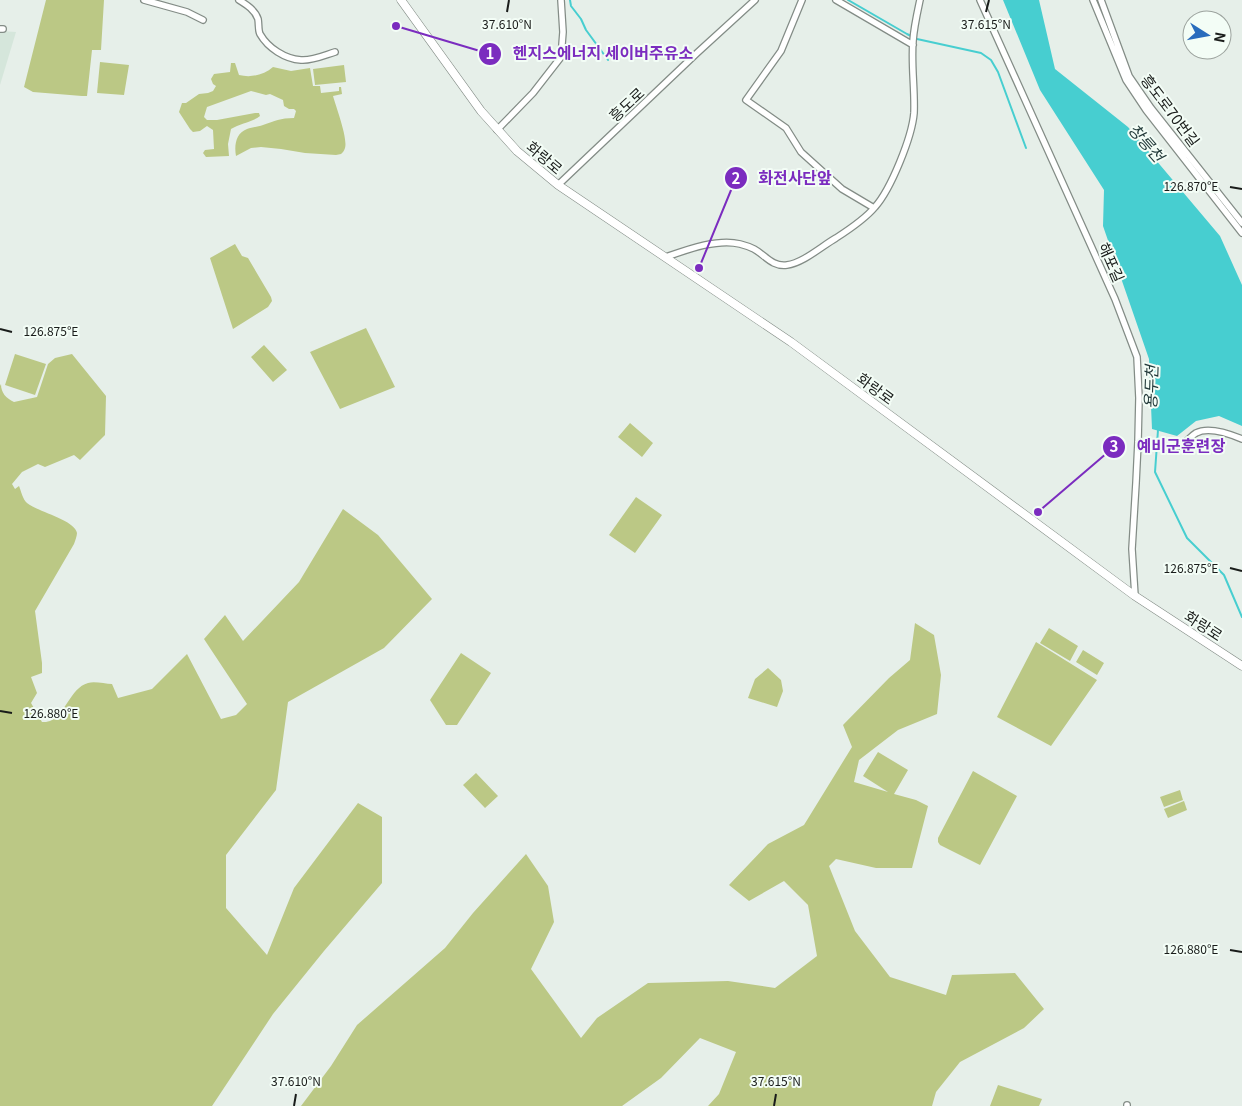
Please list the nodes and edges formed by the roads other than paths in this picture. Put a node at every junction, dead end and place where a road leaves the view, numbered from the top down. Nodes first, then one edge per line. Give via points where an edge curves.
1 (144, 0) edge
2 (239, 0) edge
3 (401, 0) edge
4 (561, 0) edge
5 (755, 0) edge
6 (802, 0) edge
7 (836, 0) edge
8 (920, 0) edge
9 (980, 0) edge
10 (1093, 0) edge
11 (1101, 0) edge
12 (203, 20) dead end
13 (913, 43) junction
14 (335, 52) dead end
15 (497, 130) junction
16 (558, 185) junction
17 (874, 208) junction
18 (1242, 223) edge
19 (1242, 234) edge
20 (666, 257) junction
21 (1242, 440) edge
22 (1138, 442) junction
23 (1135, 596) junction
24 (1242, 666) edge

1 - 12 street
2 - 14 street via 251,8 258,19 259,33 272,49 301,60
3 - 15 main road, 화랑로
4 - 15 street via 561,56 533,94
5 - 16 street, 흥도로
6 - 17 street via 781,51 746,100 786,128 802,152 842,189
7 - 13 street
8 - 13 street
9 - 22 street, 해포길 via 1115,299 1137,357
10 - 19 street via 1126,80
11 - 18 street, 흥도로70번길 via 1129,76
13 - 17 street via 914,114 910,132 885,194
15 - 16 main road, 화랑로
16 - 20 main road, 화랑로
17 - 20 street via 849,230 798,262 786,265 771,262 738,243 722,242
20 - 23 main road, 화랑로 via 791,342
21 - 22 street via 1213,430 1198,432 1186,443 1174,447
22 - 23 street, 해포길 via 1132,548
23 - 24 main road, 화랑로

